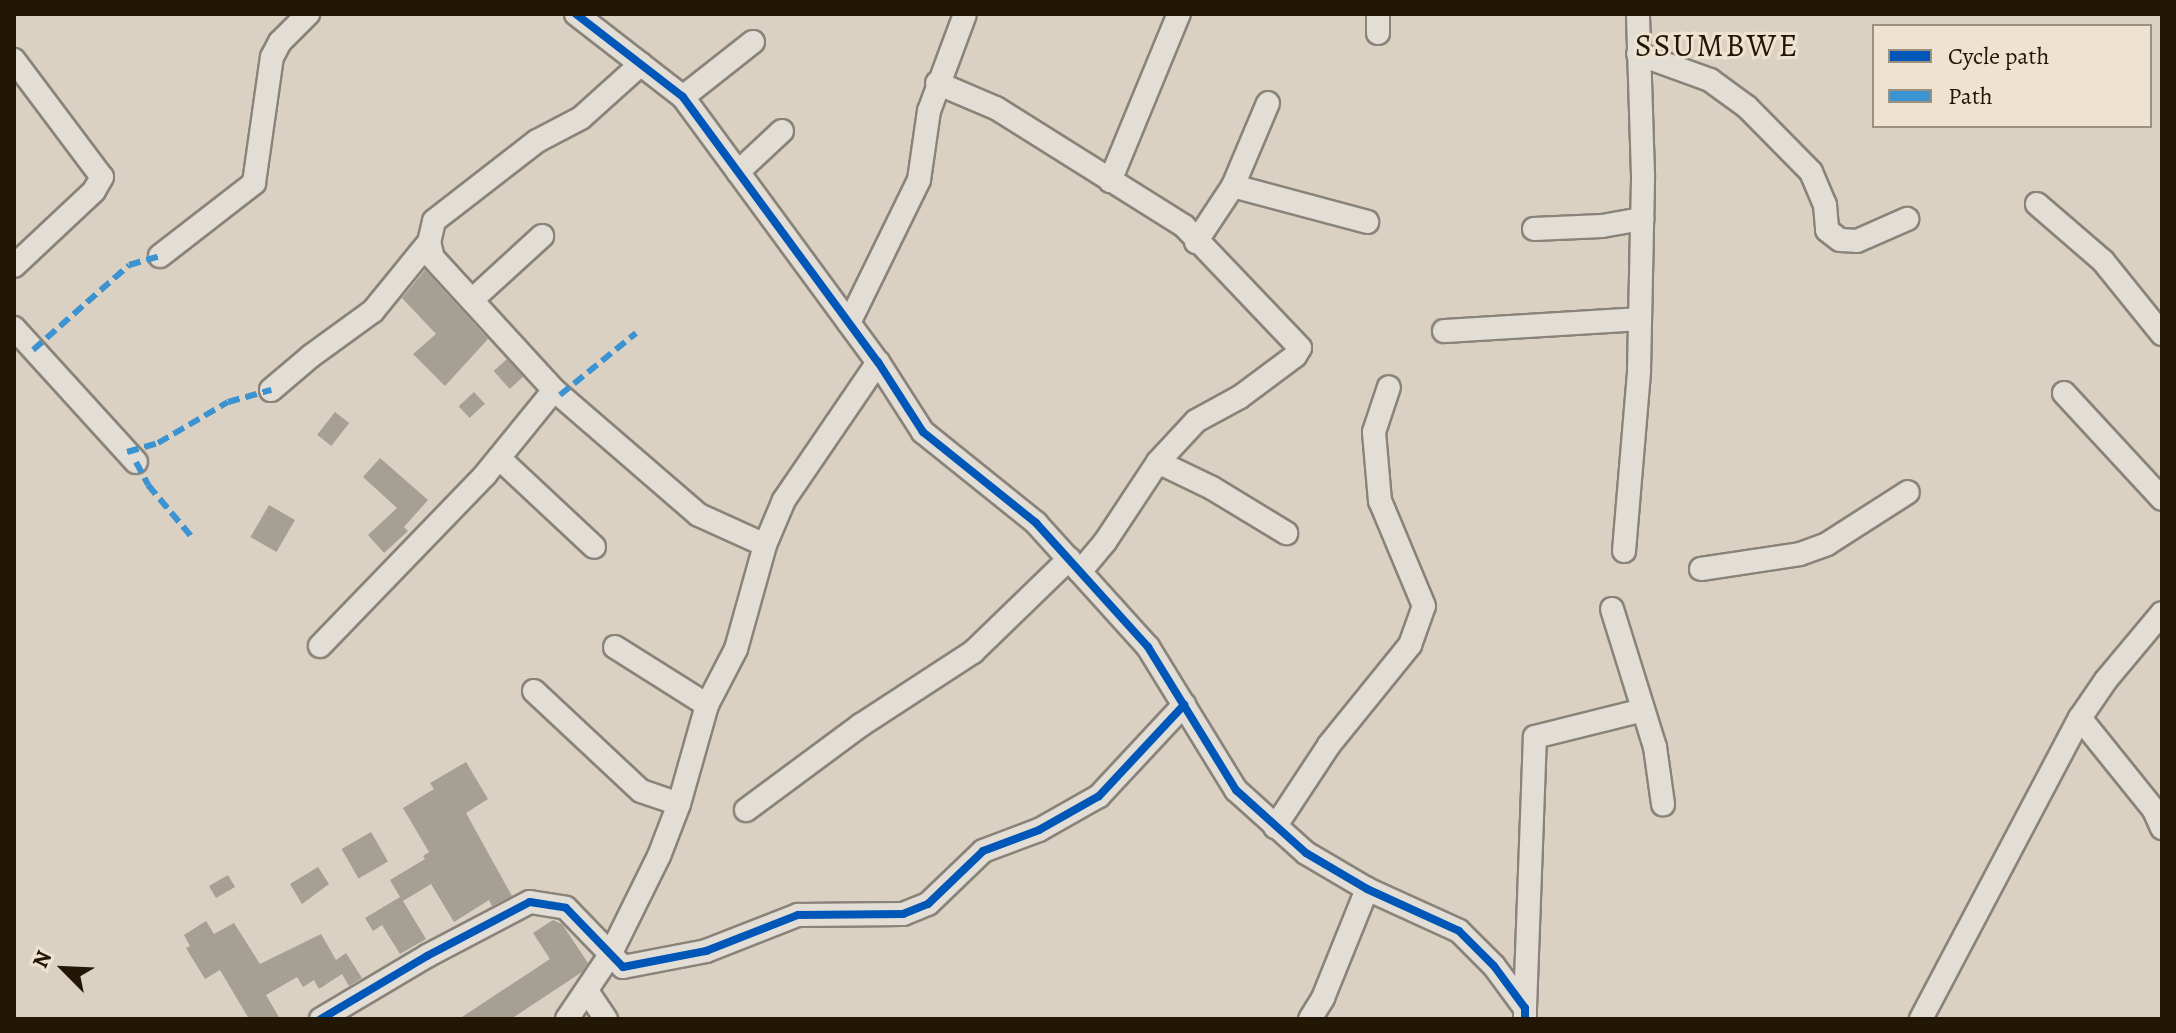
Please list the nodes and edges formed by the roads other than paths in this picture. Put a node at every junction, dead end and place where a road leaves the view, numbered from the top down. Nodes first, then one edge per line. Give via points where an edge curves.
1 (308, 14) edge
2 (576, 14) edge
3 (965, 14) edge
4 (1179, 14) edge
5 (1638, 14) edge
6 (753, 42) dead end
7 (1638, 54) junction
8 (641, 64) junction
9 (19, 75) edge
10 (937, 83) junction
11 (683, 97) junction
12 (1268, 103) dead end
13 (782, 131) dead end
14 (738, 172) junction
15 (1110, 181) junction
16 (1233, 186) junction
17 (2037, 204) dead end
18 (1642, 219) junction
19 (1907, 219) dead end
20 (1367, 222) dead end
21 (1534, 229) dead end
22 (542, 236) dead end
23 (429, 242) junction
24 (1196, 242) junction
25 (160, 256) dead end
26 (14, 266) edge
27 (472, 300) junction
28 (1639, 319) junction
29 (849, 323) junction
30 (14, 328) edge
31 (1444, 331) dead end
32 (2162, 334) edge
33 (878, 362) junction
34 (1389, 387) dead end
35 (271, 390) dead end
36 (554, 390) junction
37 (2064, 393) dead end
38 (499, 458) junction
39 (136, 462) dead end
40 (1158, 462) junction
41 (1908, 492) dead end
42 (2162, 499) edge
43 (1286, 533) dead end
44 (765, 545) junction
45 (594, 547) dead end
46 (1624, 551) dead end
47 (1074, 565) junction
48 (1701, 569) dead end
49 (1612, 609) dead end
50 (2162, 613) edge
51 (320, 646) dead end
52 (615, 647) dead end
53 (534, 691) dead end
54 (707, 705) junction
55 (1184, 705) junction
56 (1643, 710) junction
57 (2080, 718) junction
58 (679, 804) junction
59 (1663, 804) dead end
60 (746, 810) dead end
61 (1275, 827) junction
62 (2162, 828) edge
63 (1367, 889) junction
64 (610, 955) junction
65 (587, 991) junction
66 (1525, 1013) edge
67 (321, 1019) edge
68 (567, 1019) edge
69 (606, 1019) edge
70 (1310, 1019) edge
71 (1921, 1019) edge

1 - 25 street via 272,57 254,183
2 - 8 street
3 - 10 street
4 - 15 street
5 - 7 street
6 - 11 street
7 - 18 street
7 - 19 street via 1710,80 1747,107 1811,172 1825,205 1827,230 1840,240 1857,241
8 - 11 street
8 - 23 street via 581,118 537,141 434,221
9 - 26 street via 102,177 94,191
10 - 15 street via 996,108
10 - 29 street via 919,180
11 - 14 street
12 - 16 street
13 - 14 street
14 - 29 street
15 - 24 street via 1184,226
16 - 20 street
16 - 24 street
17 - 32 street via 2103,261
18 - 21 street
18 - 28 street
22 - 27 street
23 - 27 street via 433,258
23 - 35 street via 373,311
24 - 40 street via 1300,348 1240,397 1196,421
27 - 36 street
28 - 31 street
28 - 46 street
29 - 33 street
30 - 39 street
33 - 44 street via 784,500
33 - 47 street via 923,432 1036,523
34 - 61 street via 1374,432 1380,501 1424,606 1410,645 1329,745
36 - 38 street
36 - 44 street via 699,515
37 - 42 street
38 - 45 street
38 - 51 street
40 - 43 street
40 - 47 street via 1105,542
41 - 48 street via 1827,544 1800,554
44 - 54 street via 736,649
47 - 55 street via 1148,647
47 - 60 street via 973,652 861,725
49 - 56 street
50 - 57 street
52 - 54 street
53 - 58 street via 641,791
54 - 58 street
55 - 61 street via 1236,790
55 - 64 street via 1099,796 1039,830 983,851 928,904 903,914 798,915 706,951 657,963 623,967
56 - 59 street via 1655,747
56 - 66 street via 1535,737
57 - 62 street via 2154,810
57 - 71 street
58 - 64 street
61 - 63 street via 1306,853
63 - 66 street via 1459,931 1494,966
63 - 70 street
64 - 65 street
64 - 67 street via 566,908 530,902
65 - 68 street
65 - 69 street

